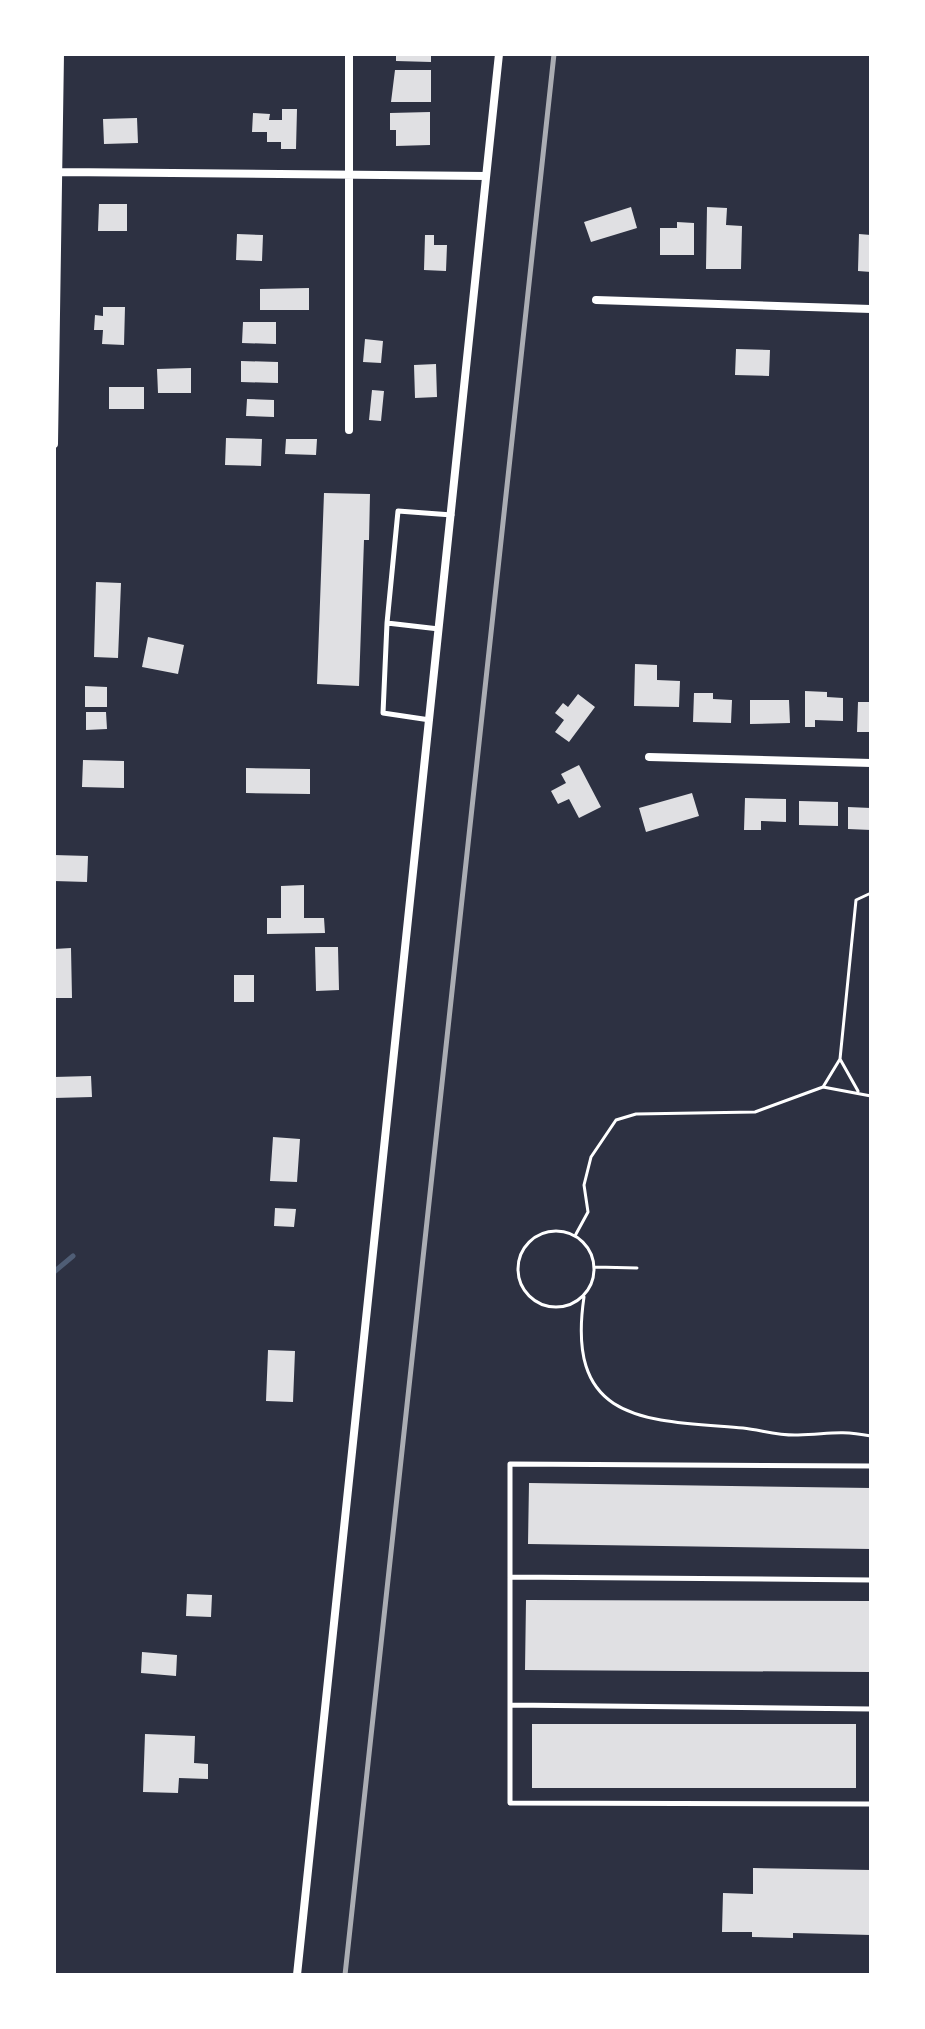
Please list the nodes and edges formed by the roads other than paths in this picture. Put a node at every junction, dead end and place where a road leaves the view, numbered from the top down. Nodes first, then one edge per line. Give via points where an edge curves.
1 (60, 54) edge
2 (349, 54) edge
3 (499, 54) edge
4 (61, 172) junction
5 (348, 175) junction
6 (486, 176) junction
7 (596, 300) dead end
8 (871, 309) edge
9 (349, 430) dead end
10 (54, 444) edge
11 (452, 515) junction
12 (387, 623) junction
13 (440, 630) junction
14 (431, 720) junction
15 (649, 757) dead end
16 (871, 763) edge
17 (871, 1466) edge
18 (510, 1577) junction
19 (871, 1580) edge
20 (510, 1705) junction
21 (871, 1709) edge
22 (871, 1804) edge
23 (297, 1975) edge

1 - 4 street
2 - 5 street
3 - 6 street
4 - 5 street
4 - 10 street
5 - 6 street
5 - 9 street
6 - 11 street
7 - 8 street
11 - 12 lane via 398,511
11 - 13 street
12 - 13 lane
12 - 14 lane via 383,713
13 - 14 street
14 - 23 street
15 - 16 street
17 - 18 lane via 510,1464
18 - 19 lane
18 - 20 lane
20 - 21 lane
20 - 22 lane via 510,1803

